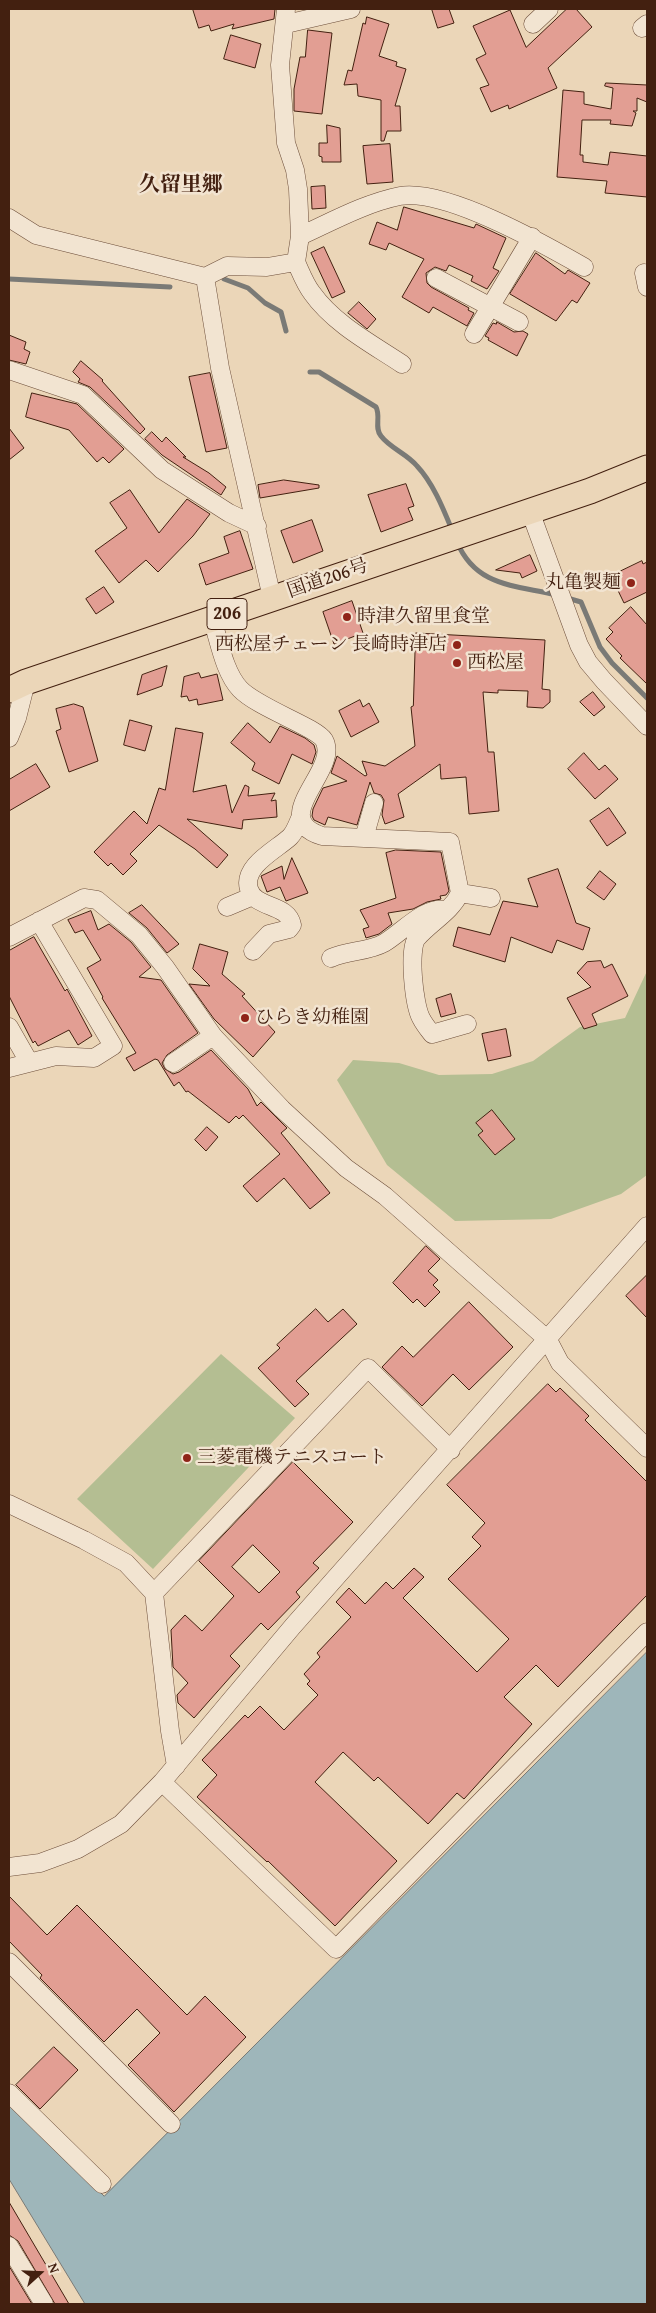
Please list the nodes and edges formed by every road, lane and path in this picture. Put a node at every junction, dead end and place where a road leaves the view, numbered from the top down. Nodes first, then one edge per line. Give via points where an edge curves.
1 (351, 9) edge
2 (549, 9) edge
3 (286, 16) edge
4 (534, 24) dead end
5 (9, 218) edge
6 (300, 236) junction
7 (532, 237) junction
8 (296, 262) junction
9 (584, 267) dead end
10 (205, 277) junction
11 (436, 278) dead end
12 (490, 307) junction
13 (519, 322) dead end
14 (474, 334) dead end
15 (402, 364) dead end
16 (9, 370) edge
17 (647, 468) edge
18 (530, 511) junction
19 (258, 526) junction
20 (272, 598) junction
21 (212, 619) junction
22 (17, 686) edge
23 (647, 726) edge
24 (9, 738) edge
25 (374, 803) dead end
26 (301, 816) junction
27 (364, 838) junction
28 (460, 893) junction
29 (254, 896) junction
30 (491, 898) dead end
31 (227, 907) dead end
32 (447, 911) junction
33 (39, 921) junction
34 (9, 937) edge
35 (254, 951) dead end
36 (332, 958) dead end
37 (467, 1024) dead end
38 (9, 1027) edge
39 (213, 1036) junction
40 (28, 1062) junction
41 (173, 1063) dead end
42 (9, 1068) edge
43 (647, 1226) edge
44 (548, 1340) junction
45 (647, 1448) edge
46 (451, 1450) junction
47 (9, 1504) edge
48 (154, 1593) junction
49 (647, 1632) edge
50 (176, 1766) junction
51 (162, 1782) junction
52 (9, 1867) edge
53 (9, 1962) edge
54 (9, 2093) edge
55 (171, 2124) dead end
56 (102, 2184) dead end
57 (9, 2246) edge
58 (44, 2304) edge

1 - 3 street
2 - 4 street
3 - 6 street via 280,65 286,143 298,189
5 - 10 street via 36,235
6 - 7 street via 401,196 438,200
6 - 8 street
7 - 9 street
7 - 12 street
8 - 10 street via 267,267 227,266
8 - 15 street via 312,294 326,308 346,326
10 - 19 street via 220,368
11 - 12 street
12 - 13 street
12 - 14 street
16 - 19 street via 83,395 162,470 229,513
17 - 18 highway, 国道206号 / 206 via 590,492
18 - 20 highway, 国道206号 / 206
18 - 23 street via 588,662
19 - 20 street
20 - 21 highway, 国道206号 / 206
21 - 22 highway, 国道206号 / 206
21 - 26 street via 231,674 240,689 253,700 314,731 325,741 327,754 302,806
22 - 24 street via 17,718
25 - 27 street
26 - 27 street via 310,832 322,836
26 - 29 street via 292,836 253,868 248,878 249,889
27 - 28 street via 450,842
28 - 30 street
28 - 32 street
29 - 31 street
29 - 35 street via 284,912 292,925 290,929 269,934
32 - 36 street via 431,912 372,948
32 - 37 street via 412,946 420,1017 432,1034
33 - 34 street
33 - 39 street via 84,898 97,900 139,935
33 - 40 street via 113,1046 94,1058 56,1056
38 - 40 street
39 - 41 street
39 - 44 street via 346,1168 385,1196
40 - 42 street
43 - 44 street
44 - 45 street via 560,1363
44 - 46 street
46 - 48 street via 368,1368
46 - 50 street via 293,1626
47 - 48 street via 126,1564
48 - 50 street
49 - 51 street via 336,1949
50 - 51 street
51 - 52 street via 121,1824 98,1840 40,1863
53 - 55 street
54 - 56 street
57 - 58 street

